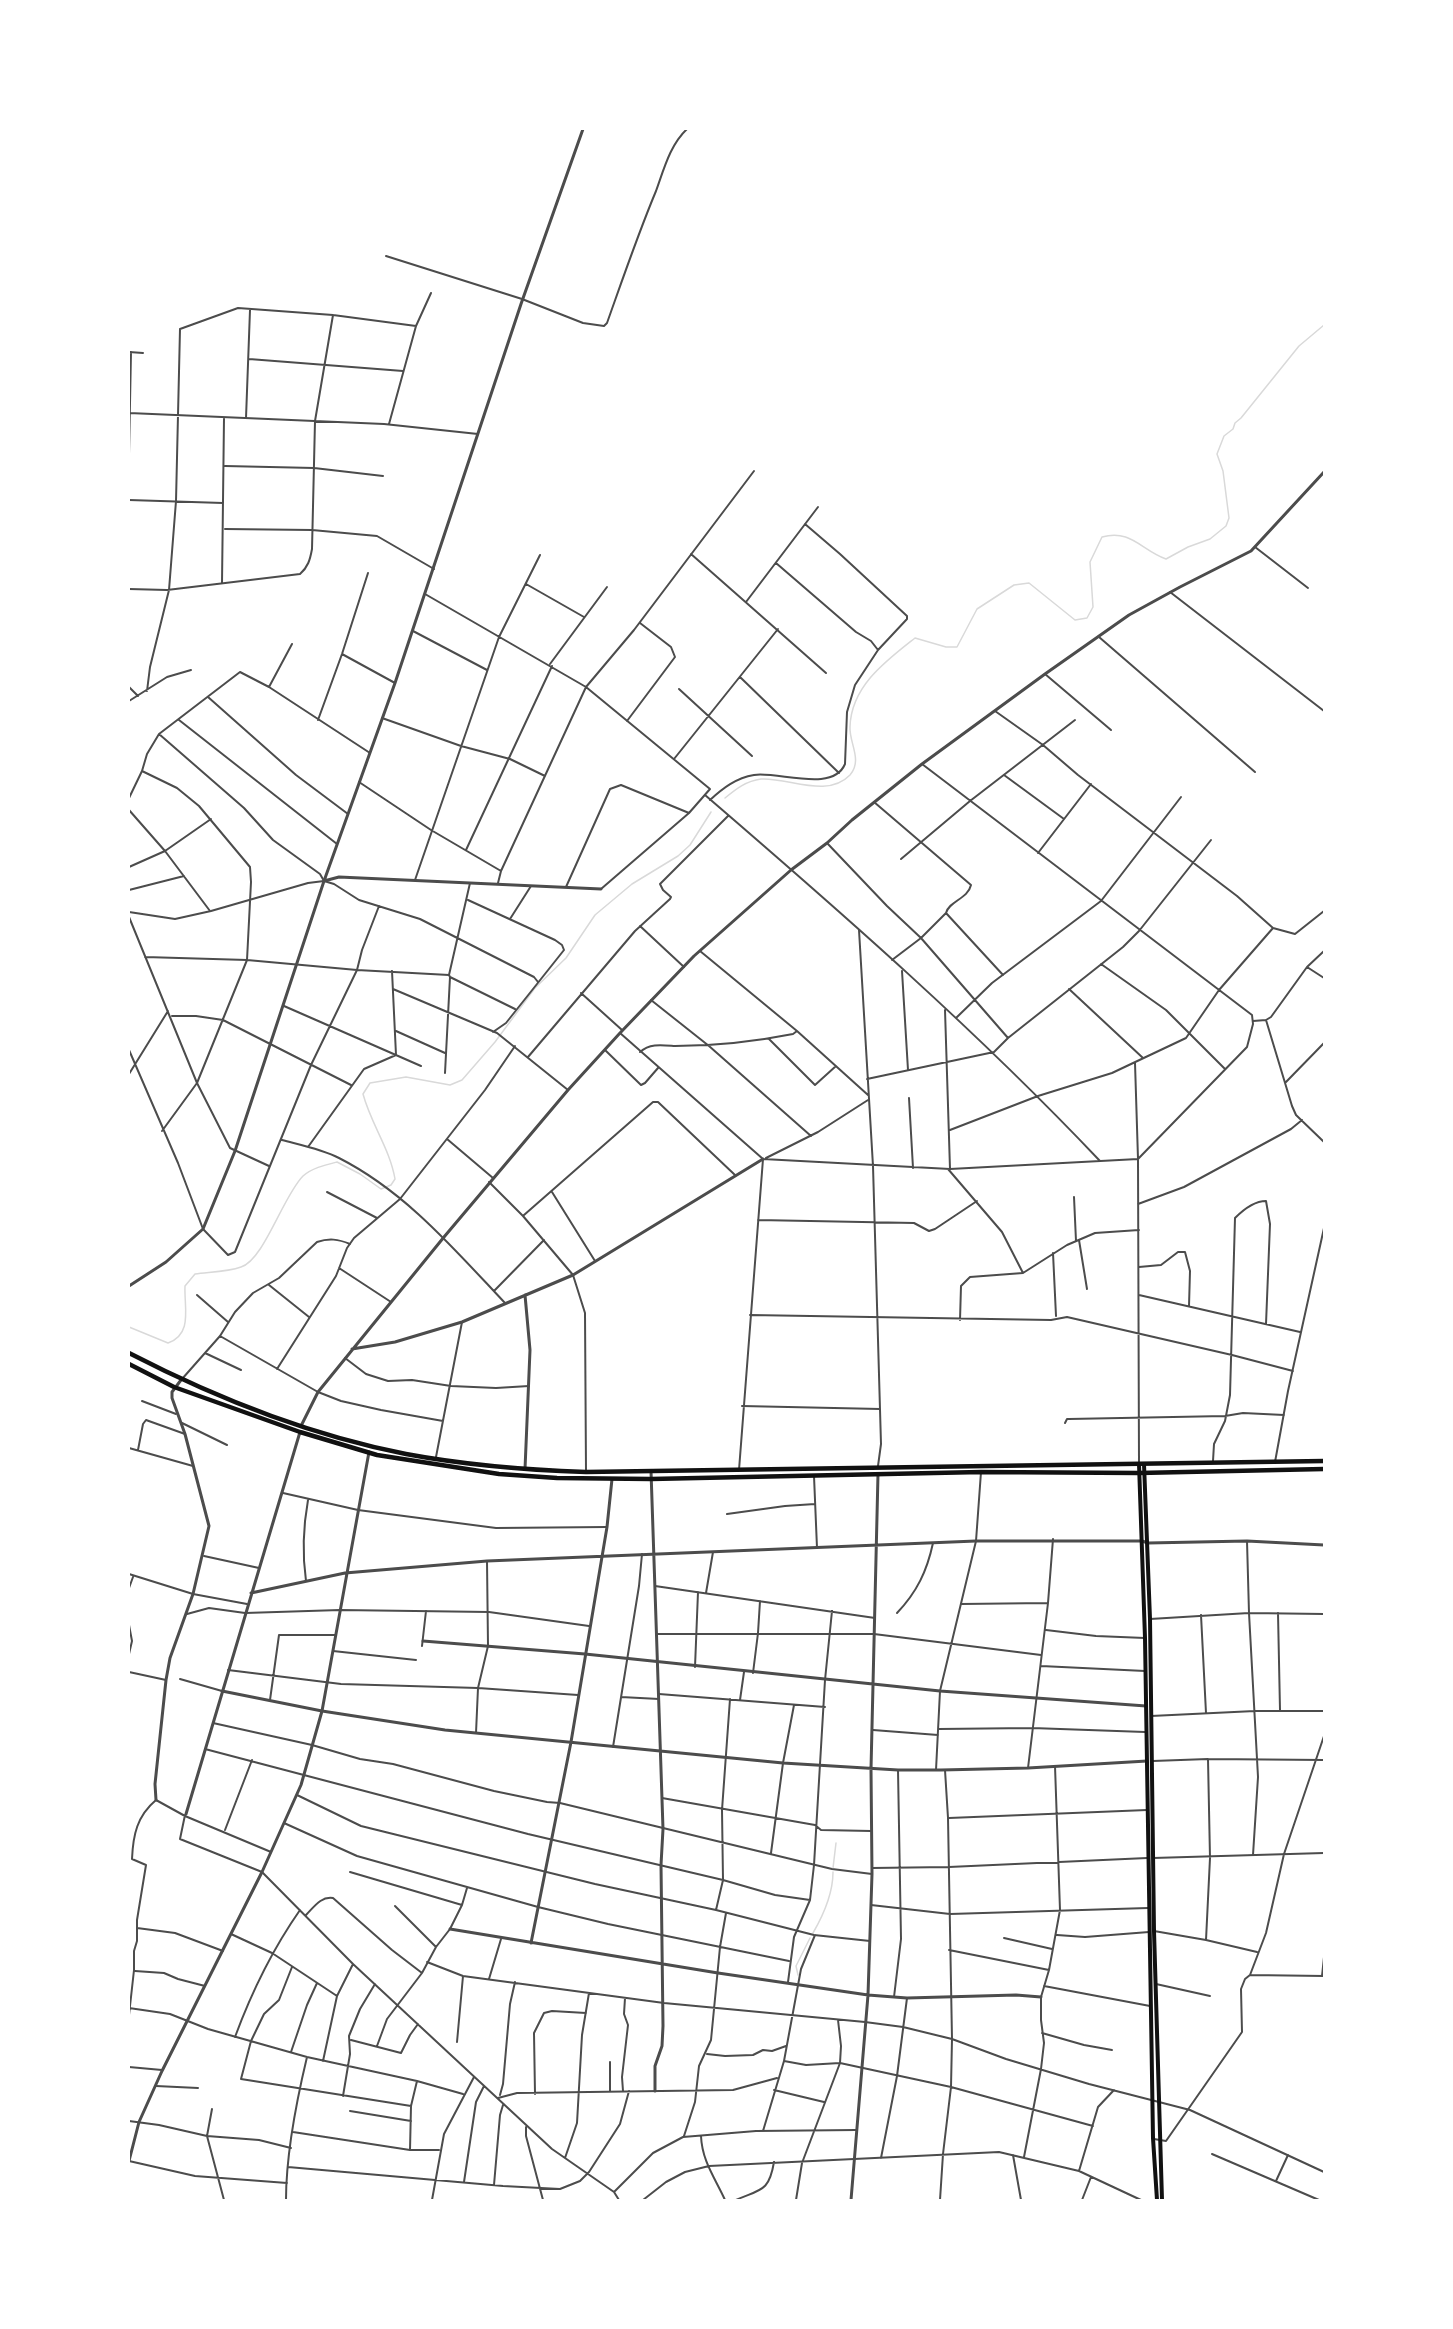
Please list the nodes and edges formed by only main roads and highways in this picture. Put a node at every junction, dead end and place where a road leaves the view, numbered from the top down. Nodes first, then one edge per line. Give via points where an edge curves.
1 (129, 1353) edge
2 (129, 1364) edge
3 (301, 1429) junction
4 (1324, 1461) edge
5 (1142, 1464) junction
6 (1324, 1469) edge
7 (1142, 1473) junction
8 (1149, 1761) junction
9 (1150, 1858) junction
10 (1151, 1931) junction
11 (1156, 2102) junction
12 (1157, 2200) edge
13 (1162, 2200) edge

1 - 3 highway via 181,1380
2 - 3 highway via 174,1387
3 - 5 highway via 405,1454 525,1469 586,1472
3 - 7 highway via 369,1452 499,1474 651,1479
4 - 5 highway
5 - 7 main road
6 - 7 highway
7 - 8 main road via 1150,1619
7 - 8 main road via 1145,1732
8 - 9 main road
8 - 9 main road
9 - 10 main road
9 - 10 main road
10 - 11 main road via 1150,2006
10 - 11 main road via 1156,1984
11 - 12 main road via 1153,2138
11 - 13 main road

